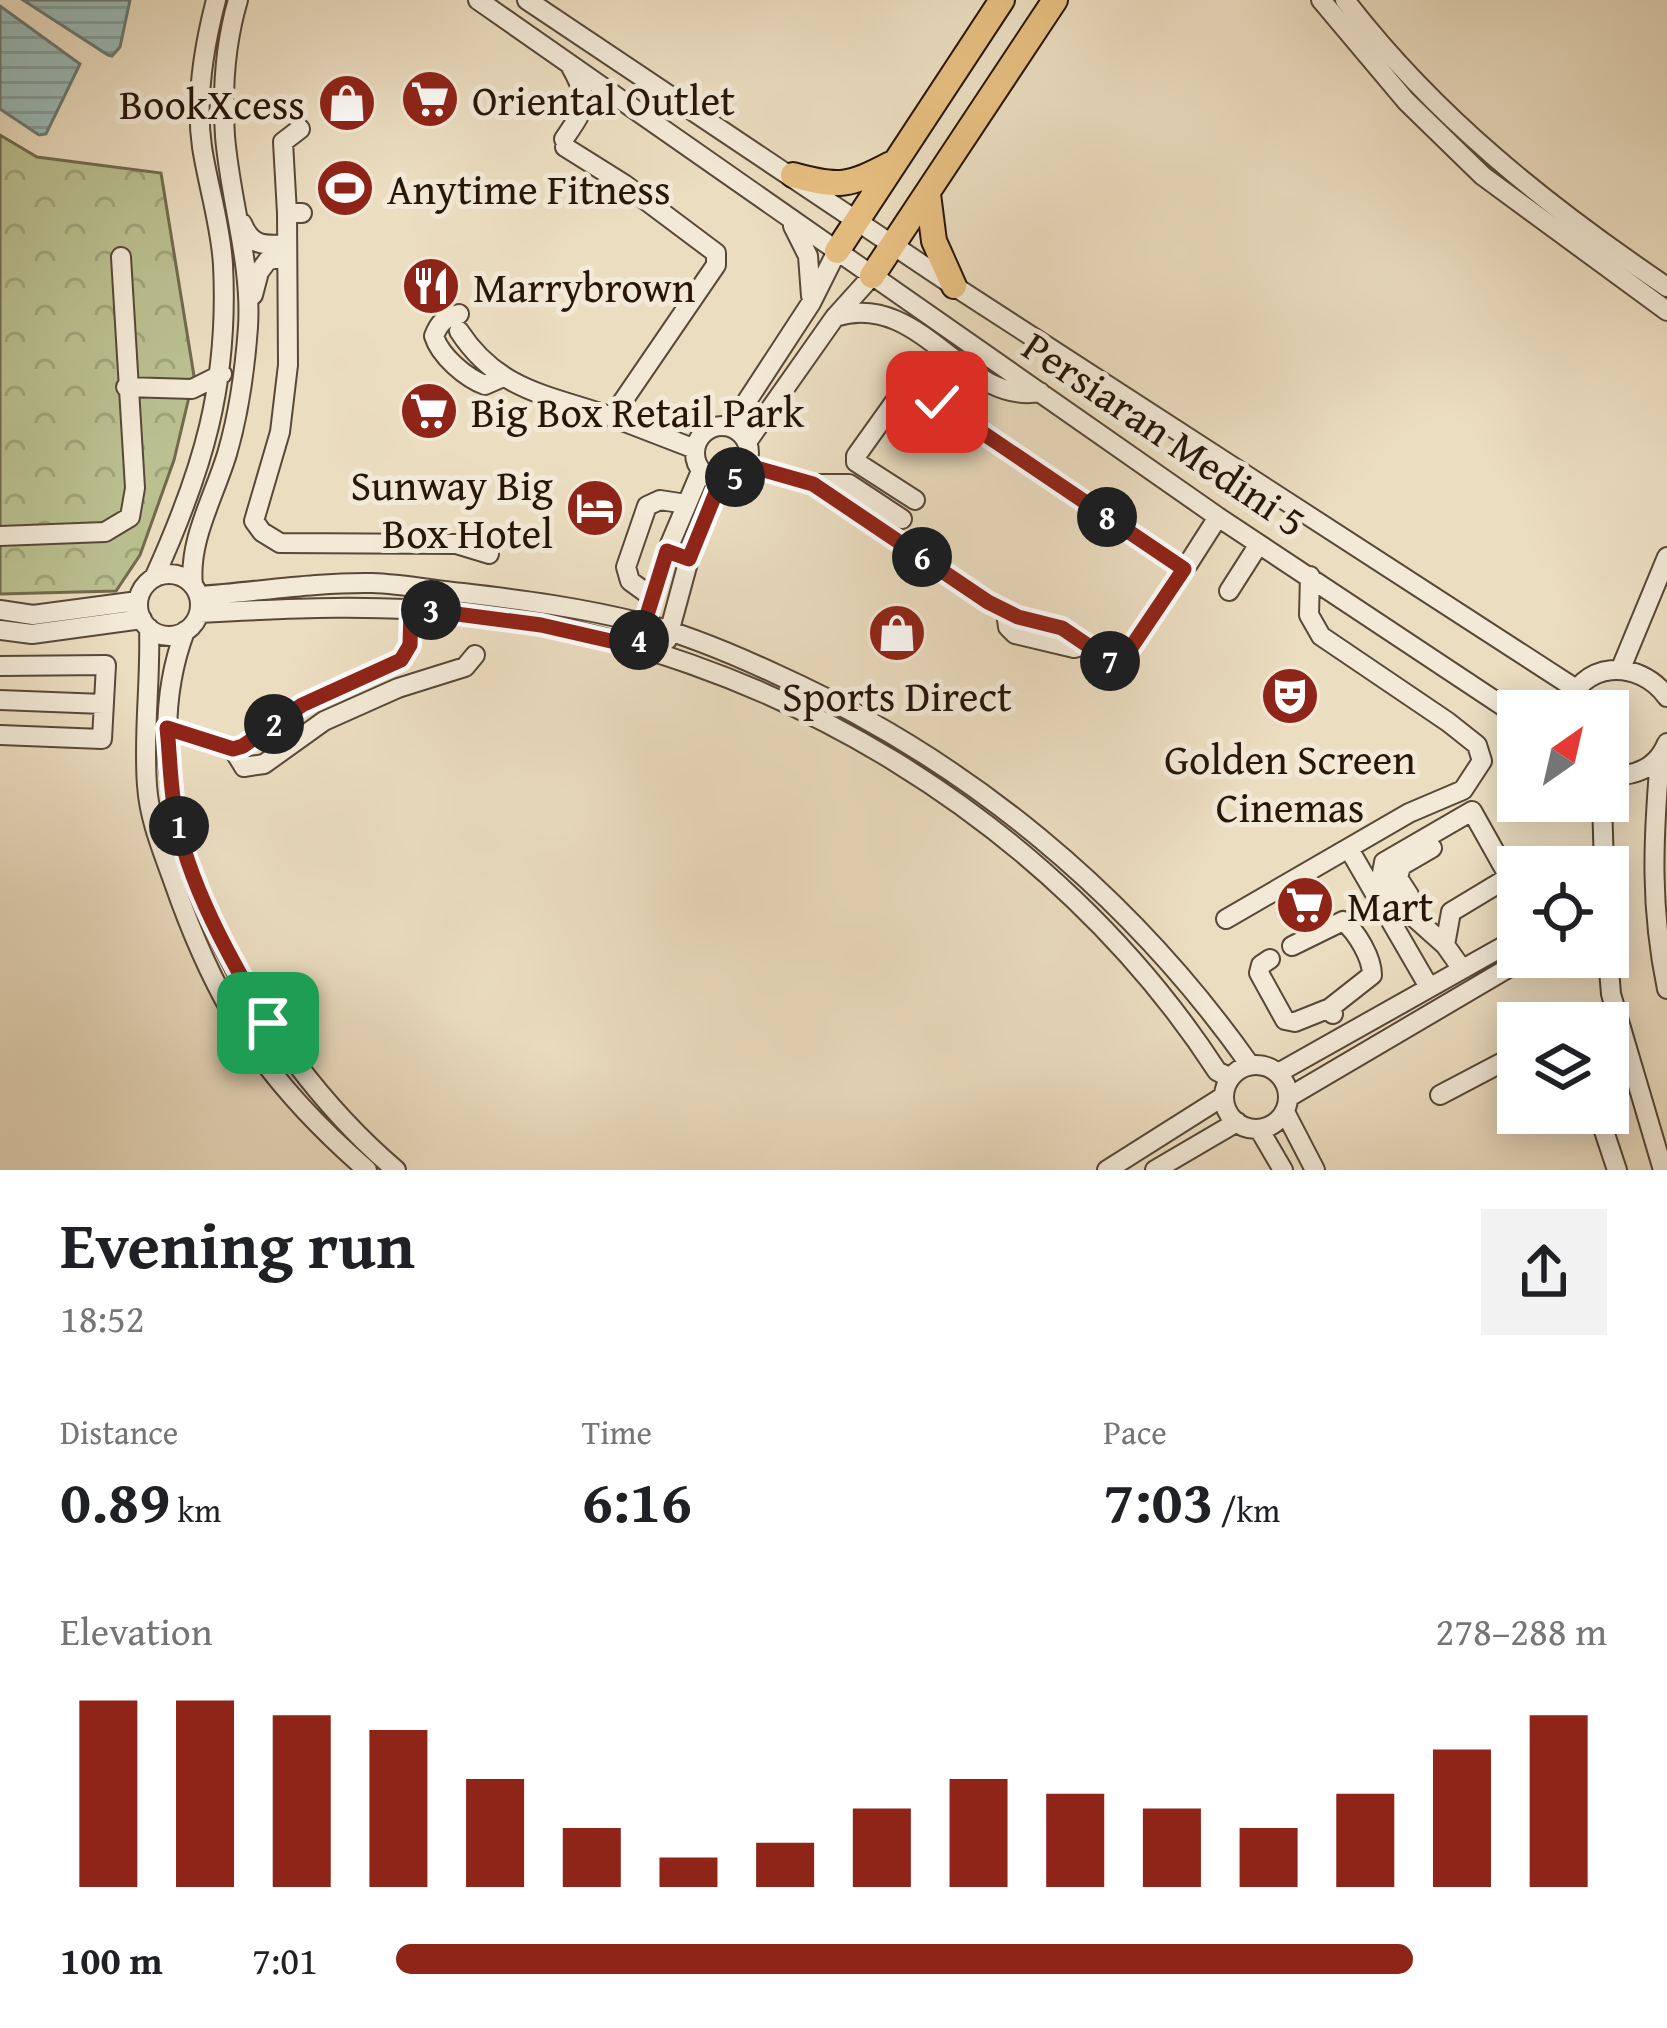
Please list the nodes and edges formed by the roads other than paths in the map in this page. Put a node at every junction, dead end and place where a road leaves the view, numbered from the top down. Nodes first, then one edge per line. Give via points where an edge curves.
1 (216, 0) edge
2 (238, 0) edge
3 (478, 0) edge
4 (527, 0) edge
5 (1002, 0) edge
6 (1055, 0) edge
7 (1321, 0) edge
8 (1345, 0) edge
9 (569, 63) junction
10 (300, 129) dead end
11 (891, 164) junction
12 (793, 175) junction
13 (928, 194) junction
14 (238, 213) junction
15 (787, 217) junction
16 (858, 219) junction
17 (894, 244) junction
18 (287, 251) junction
19 (837, 251) junction
20 (121, 257) dead end
21 (872, 276) junction
22 (954, 286) junction
23 (1667, 287) edge
24 (811, 303) junction
25 (1667, 311) edge
26 (835, 317) junction
27 (248, 323) junction
28 (459, 323) dead end
29 (222, 374) junction
30 (126, 387) junction
31 (192, 388) junction
32 (1040, 392) junction
33 (216, 407) junction
34 (238, 409) junction
35 (612, 417) junction
36 (730, 427) junction
37 (747, 442) junction
38 (695, 449) junction
39 (746, 465) junction
40 (701, 471) junction
41 (721, 480) junction
42 (813, 484) junction
43 (915, 500) dead end
44 (686, 504) junction
45 (1218, 517) junction
46 (902, 519) dead end
47 (0, 536) edge
48 (1259, 544) junction
49 (667, 551) junction
50 (489, 554) dead end
51 (1667, 557) edge
52 (689, 559) junction
53 (1188, 564) dead end
54 (1310, 576) junction
55 (154, 578) junction
56 (1229, 591) dead end
57 (652, 597) junction
58 (197, 598) junction
59 (411, 608) junction
60 (0, 610) edge
61 (143, 616) junction
62 (643, 623) junction
63 (0, 630) edge
64 (185, 632) junction
65 (670, 632) junction
66 (637, 647) junction
67 (475, 656) dead end
68 (662, 656) junction
69 (0, 666) edge
70 (1621, 668) junction
71 (1576, 688) joint
72 (1666, 691) edge
73 (0, 700) edge
74 (1497, 702) edge
75 (103, 704) junction
76 (167, 728) junction
77 (0, 736) edge
78 (233, 749) junction
79 (1663, 751) edge
80 (1629, 774) edge
81 (1478, 821) junction
82 (1349, 849) junction
83 (1451, 912) junction
84 (1226, 919) dead end
85 (1419, 919) junction
86 (1445, 945) junction
87 (1292, 946) dead end
88 (1497, 949) edge
89 (1270, 959) dead end
90 (1462, 968) junction
91 (1497, 975) edge
92 (1602, 978) edge
93 (1610, 978) edge
94 (1430, 986) junction
95 (1667, 989) edge
96 (1611, 994) junction
97 (1330, 1008) junction
98 (1345, 1034) junction
99 (1250, 1065) junction
100 (1497, 1065) edge
101 (1278, 1072) junction
102 (1227, 1087) junction
103 (1440, 1095) dead end
104 (1287, 1104) junction
105 (1237, 1122) junction
106 (1259, 1129) junction
107 (1605, 1134) edge
108 (367, 1170) edge
109 (396, 1170) edge
110 (1107, 1170) edge
111 (1155, 1170) edge
112 (1282, 1170) edge
113 (1315, 1170) edge
114 (1616, 1170) edge
115 (1663, 1170) edge

1 - 29 street via 201,141 223,261
2 - 14 street via 224,86
3 - 9 street, Persiaran Medini 5
4 - 12 street, Persiaran Medini 5
5 - 11 main road
6 - 13 main road
7 - 25 street via 1483,176
8 - 23 street via 1496,160
9 - 15 street, Persiaran Medini 5
9 - 35 street via 585,99 565,143 718,257
10 - 18 street via 283,142 294,213
11 - 12 main road via 853,184
11 - 16 main road
12 - 16 street, Persiaran Medini 5
13 - 17 main road
13 - 22 main road via 934,242
14 - 18 street via 249,239
14 - 27 street
15 - 19 street, Persiaran Medini 5
15 - 24 street via 808,256
16 - 17 street, Persiaran Medini 5
16 - 19 main road
17 - 21 main road
17 - 22 street, Persiaran Medini 5
18 - 27 street via 259,272
18 - 50 street via 280,432 254,521 280,543 456,544
19 - 21 street, Persiaran Medini 5
19 - 24 street
20 - 30 street
21 - 26 street
21 - 32 street, Persiaran Medini 5
22 - 71 street, Persiaran Medini 5
24 - 36 street
26 - 32 street via 886,314 987,379
26 - 37 street
27 - 34 street
28 - 35 street via 476,356 501,378
29 - 31 street
29 - 33 street
30 - 31 street
30 - 47 street via 130,518 105,532
31 - 33 street
32 - 45 street, Persiaran Medini 5
33 - 34 street
33 - 55 street
34 - 58 street via 190,561
35 - 38 street
36 - 37 street
36 - 38 street via 707,430
37 - 39 street
38 - 40 street
39 - 41 street
39 - 42 street
40 - 41 street
40 - 44 street
41 - 52 street
42 - 43 street via 1006,612 1015,634 1086,645 1112,662 1122,661 1184,569 910,386 856,462
42 - 46 street via 849,484
44 - 49 street
44 - 57 street via 646,506 626,567 630,581
45 - 48 street, Persiaran Medini 5
45 - 53 street
48 - 54 street, Persiaran Medini 5
48 - 56 street
49 - 52 street
49 - 57 street
51 - 70 street
52 - 65 street
54 - 74 street, Persiaran Medini 5
54 - 82 street via 1309,615 1321,636 1448,722 1477,745 1482,761 1463,790
55 - 58 street via 172,574
55 - 61 street via 143,588
57 - 62 street
58 - 59 street
58 - 62 street via 371,583
58 - 64 street
59 - 66 street
59 - 78 street via 410,645 401,660 302,705
60 - 61 street
61 - 63 street via 32,634
61 - 64 street via 167,636
61 - 108 street via 147,787 202,961 284,1092
62 - 65 street
62 - 66 street
64 - 76 street
65 - 68 street
65 - 99 street via 838,702 1036,831 1184,978
66 - 68 street
67 - 78 street via 465,667 324,721 264,764 244,767
68 - 102 street via 826,724 1022,852 1097,919 1163,994
69 - 75 street via 106,665
70 - 71 street
70 - 72 street
73 - 75 street
75 - 77 street via 102,739
76 - 78 street
76 - 109 street via 175,815 227,954 304,1077
79 - 80 street
79 - 95 street via 1652,864
81 - 83 street via 1509,877
81 - 85 street via 1402,866 1398,878
81 - 85 street via 1472,811 1384,862 1382,873
82 - 84 street
82 - 94 street
83 - 85 street
83 - 86 street
85 - 86 street
86 - 90 street
87 - 97 street via 1335,922 1350,926 1372,975
88 - 90 street
89 - 97 street via 1259,973 1285,1020
90 - 94 street
91 - 104 street
92 - 96 street
93 - 96 street
94 - 98 street
96 - 115 street
97 - 98 street
98 - 101 street
99 - 101 street
99 - 102 street
100 - 103 street
101 - 104 street
102 - 105 street
102 - 110 street
104 - 106 street via 1277,1122
104 - 113 street
105 - 106 street
105 - 111 street
106 - 112 street
107 - 114 street

